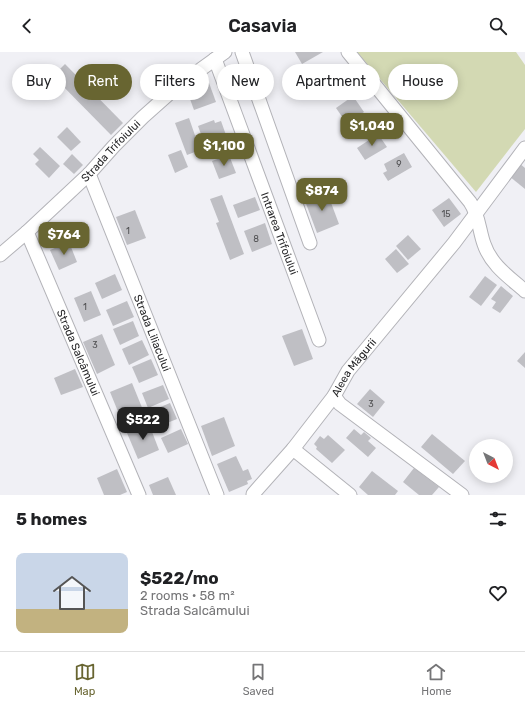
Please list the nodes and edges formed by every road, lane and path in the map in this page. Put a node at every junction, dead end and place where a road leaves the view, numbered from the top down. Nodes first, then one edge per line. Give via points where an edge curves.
1 (242, 52) edge
2 (348, 52) edge
3 (220, 56) edge
4 (525, 148) edge
5 (88, 174) junction
6 (476, 214) junction
7 (27, 232) junction
8 (310, 243) dead end
9 (0, 255) edge
10 (525, 291) edge
11 (319, 340) dead end
12 (334, 396) junction
13 (293, 449) junction
14 (216, 493) edge
15 (139, 495) edge
16 (253, 495) edge
17 (350, 495) edge
18 (462, 495) edge

1 - 8 street
2 - 6 street via 470,202
3 - 5 street, Strada Trifoiului via 178,85
3 - 11 street, Intrarea Trifoiului
4 - 6 street, Aleea Măgurii
5 - 7 street, Strada Trifoiului
5 - 14 street, Strada Liliacului
6 - 10 street via 490,258
6 - 12 street, Aleea Măgurii via 348,371
7 - 9 street, Strada Trifoiului
7 - 15 street, Strada Salcâmului
12 - 13 street
12 - 18 street, Aleea Măgurii via 340,404
13 - 16 street
13 - 17 street

